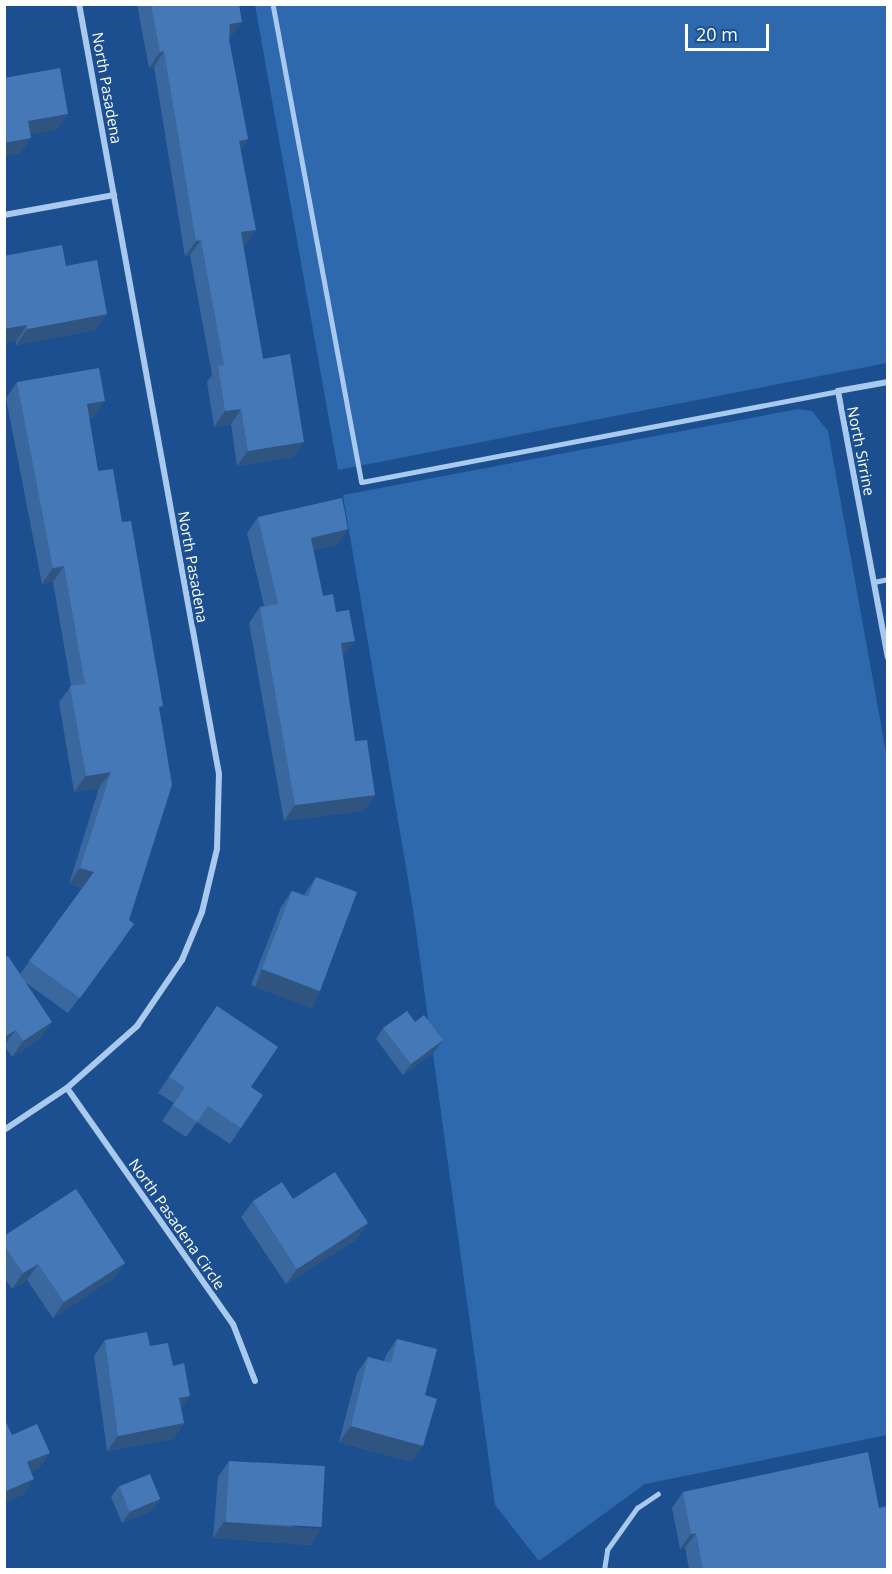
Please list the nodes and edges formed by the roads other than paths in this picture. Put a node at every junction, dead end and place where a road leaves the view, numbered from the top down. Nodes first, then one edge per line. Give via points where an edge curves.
1 (79, 4) edge
2 (273, 4) edge
3 (114, 195) junction
4 (4, 215) edge
5 (888, 382) edge
6 (838, 391) junction
7 (888, 579) edge
8 (874, 582) junction
9 (888, 657) edge
10 (67, 1088) junction
11 (4, 1130) edge
12 (255, 1381) dead end
13 (658, 1494) dead end
14 (604, 1569) edge

1 - 3 street, North Pasadena
2 - 6 lane via 362,482
3 - 4 street
3 - 10 street, North Pasadena via 219,774 217,849 202,912 182,960 137,1026
5 - 6 street
6 - 8 street, North Sirrine
7 - 8 lane
8 - 9 street, North Sirrine
10 - 11 street, North Pasadena
10 - 12 street, North Pasadena Circle via 233,1324
13 - 14 lane via 637,1508 607,1550

